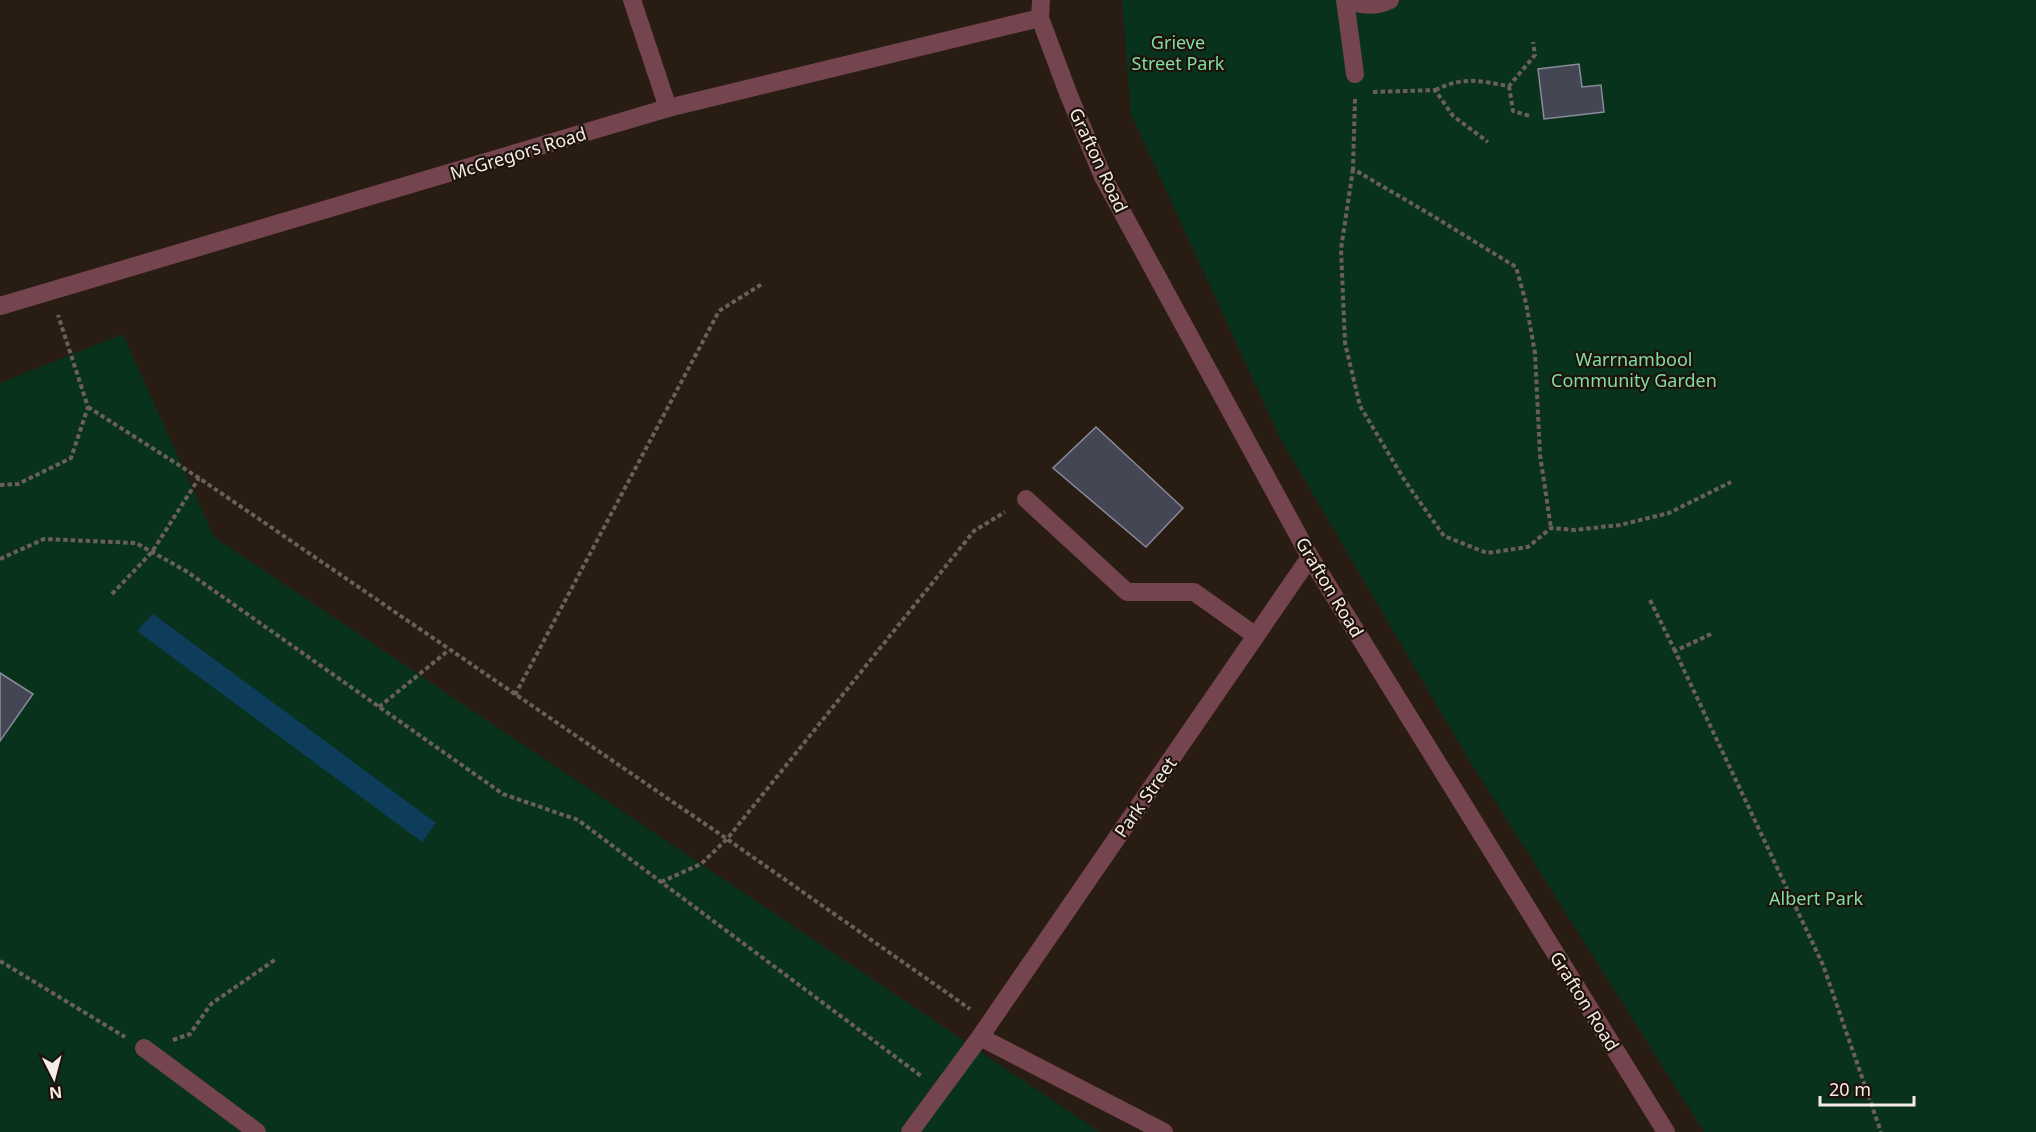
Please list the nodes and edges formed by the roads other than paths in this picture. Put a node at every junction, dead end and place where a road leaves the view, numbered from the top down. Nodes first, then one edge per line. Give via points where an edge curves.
1 (632, 0) edge
2 (1345, 0) edge
3 (1390, 0) edge
4 (1041, 9) edge
5 (1355, 74) road end
6 (668, 108) junction
7 (0, 306) edge
8 (1026, 499) road end
9 (1310, 557) junction
10 (1256, 636) junction
11 (985, 1030) junction
12 (144, 1048) road end
13 (257, 1132) edge
14 (910, 1132) edge
15 (1164, 1132) edge
16 (1666, 1132) edge

1 - 6 street
2 - 3 street via 1358,5
2 - 5 street
4 - 6 street, McGregors Road
4 - 9 street, Grafton Road via 1068,93 1103,177
6 - 7 street, McGregors Road
8 - 10 street via 1127,592 1194,592
9 - 10 street, Park Street
9 - 16 street, Grafton Road
10 - 11 street, Park Street
11 - 14 street, Park Street
11 - 15 street
12 - 13 street

